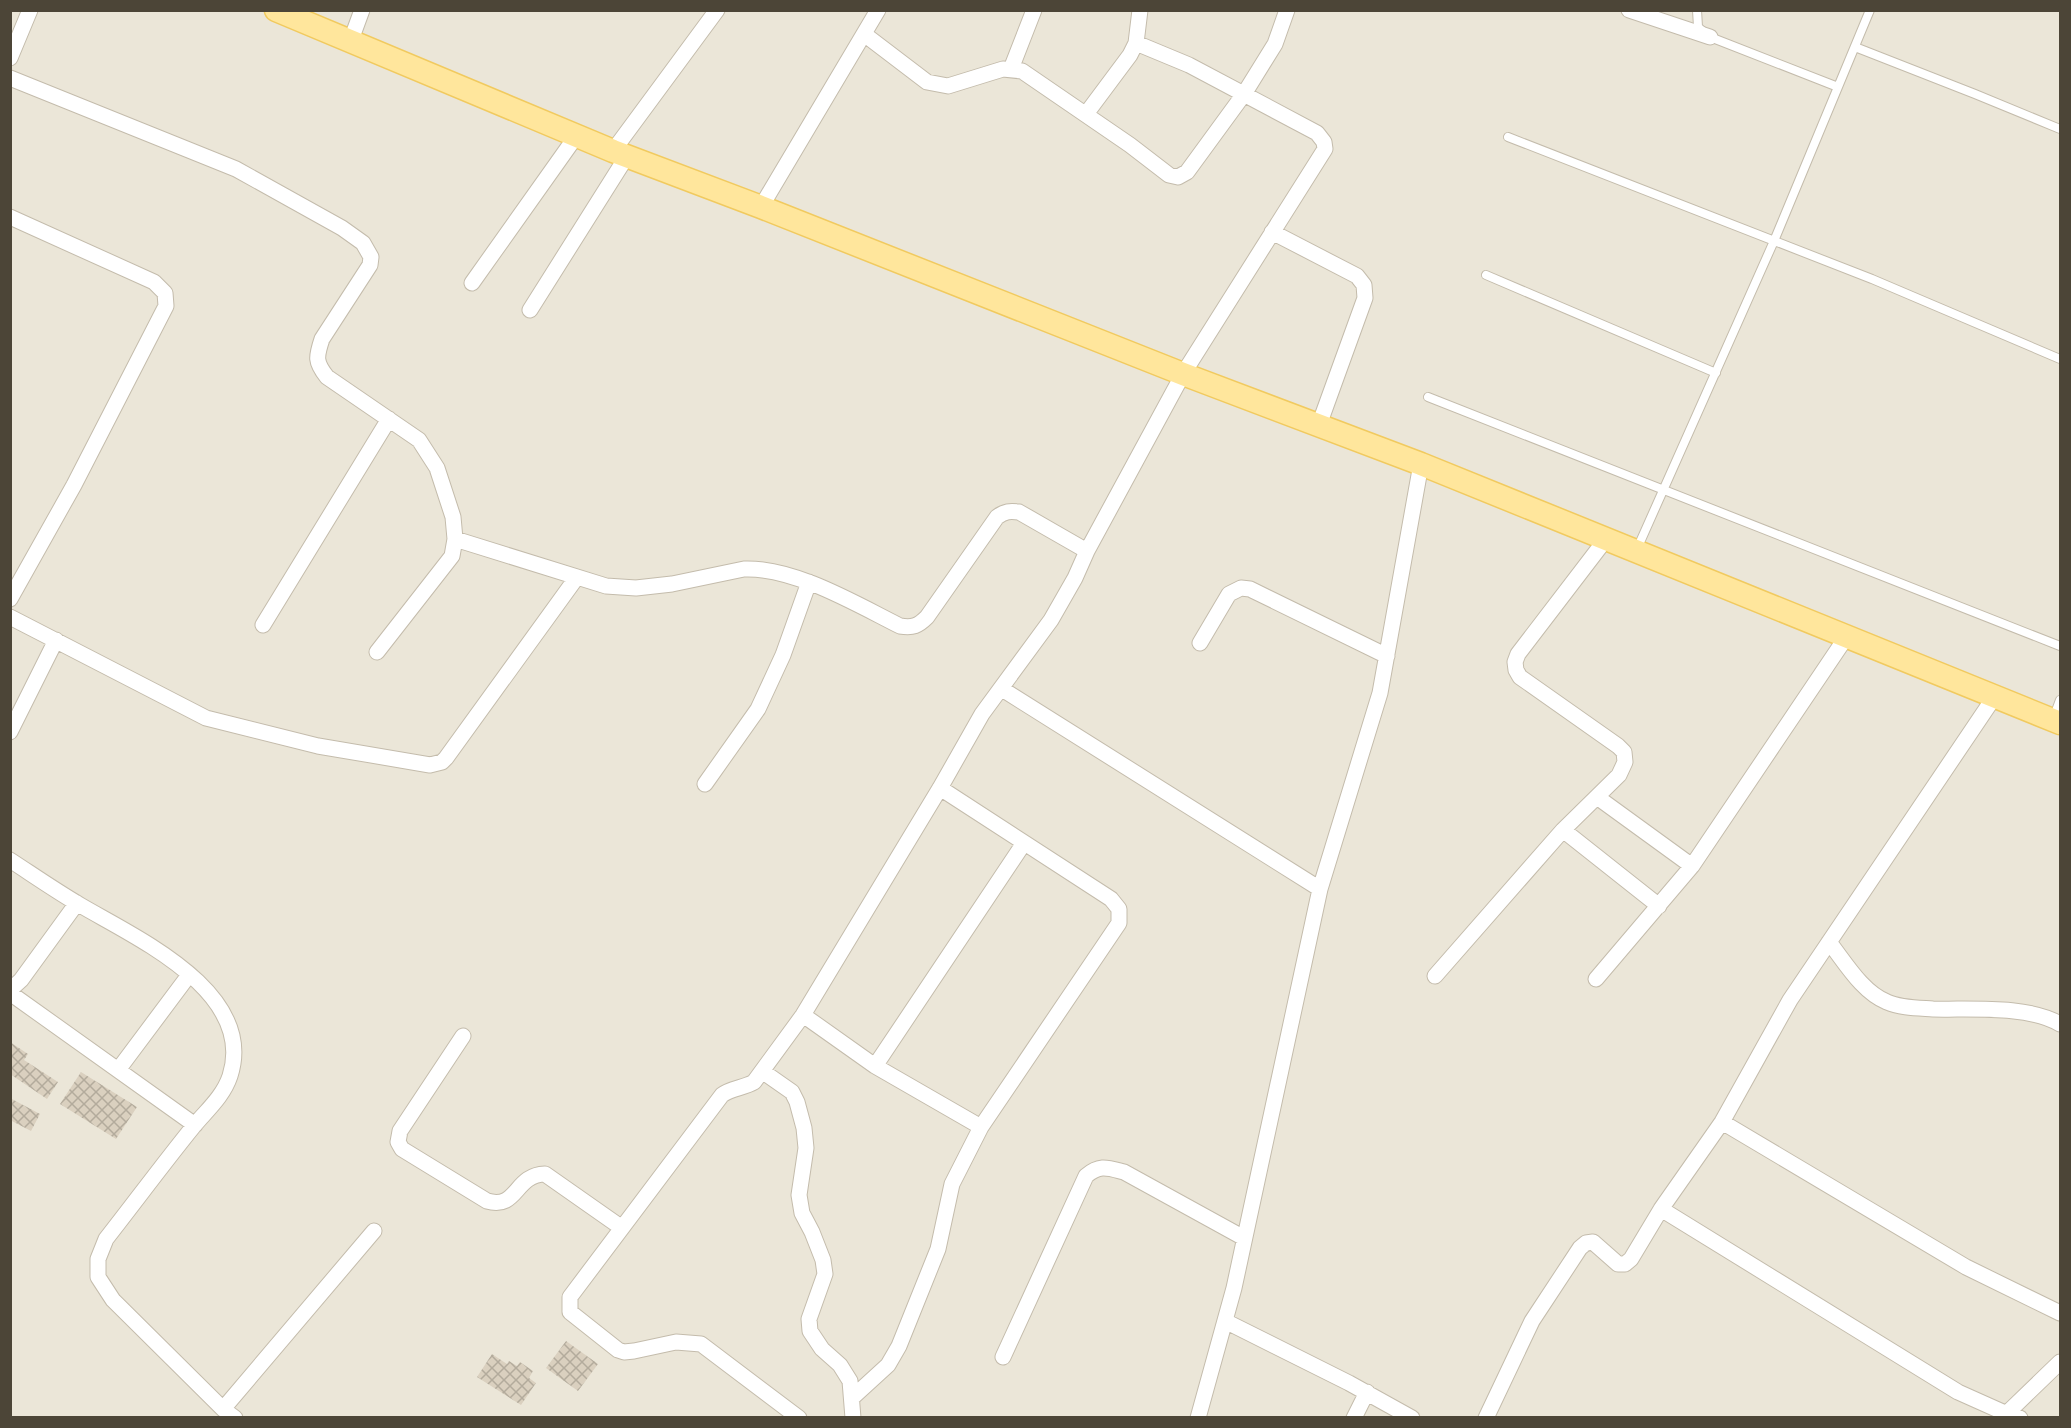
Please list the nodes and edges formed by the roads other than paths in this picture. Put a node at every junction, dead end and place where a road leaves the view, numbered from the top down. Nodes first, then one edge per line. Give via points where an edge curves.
1 (30, 10) edge
2 (276, 10) edge
3 (362, 10) edge
4 (717, 10) edge
5 (878, 10) edge
6 (1034, 10) edge
7 (1140, 10) edge
8 (1287, 10) edge
9 (1629, 10) edge
10 (1697, 10) edge
11 (1870, 10) edge
12 (864, 34) junction
13 (1710, 37) junction
14 (351, 40) junction
15 (1136, 43) junction
16 (1855, 48) junction
17 (10, 58) edge
18 (1011, 69) junction
19 (10, 78) edge
20 (1838, 87) junction
21 (1244, 94) junction
22 (1086, 114) junction
23 (2061, 129) edge
24 (577, 135) junction
25 (1508, 137) dead end
26 (620, 153) junction
27 (761, 207) junction
28 (10, 217) edge
29 (1272, 232) junction
30 (1774, 241) junction
31 (1486, 275) dead end
32 (472, 283) dead end
33 (530, 310) dead end
34 (2061, 359) edge
35 (1716, 373) junction
36 (1183, 374) junction
37 (1428, 397) dead end
38 (389, 419) junction
39 (1319, 425) junction
40 (1421, 464) junction
41 (1664, 489) junction
42 (455, 539) junction
43 (1606, 539) junction
44 (1087, 551) junction
45 (1636, 551) junction
46 (578, 577) junction
47 (809, 582) junction
48 (10, 599) edge
49 (10, 617) edge
50 (263, 625) dead end
51 (1847, 636) junction
52 (56, 640) junction
53 (1200, 643) dead end
54 (2061, 646) edge
55 (377, 652) dead end
56 (1387, 656) junction
57 (1002, 689) junction
58 (1995, 696) junction
59 (2058, 714) edge
60 (10, 732) edge
61 (705, 784) dead end
62 (940, 788) junction
63 (1597, 797) junction
64 (1563, 830) junction
65 (1024, 843) junction
66 (10, 860) edge
67 (1692, 866) junction
68 (1320, 889) junction
69 (77, 903) junction
70 (1659, 906) junction
71 (1829, 942) junction
72 (189, 975) junction
73 (1435, 976) dead end
74 (1596, 980) dead end
75 (10, 991) edge
76 (803, 1015) junction
77 (2061, 1024) edge
78 (463, 1036) dead end
79 (875, 1066) junction
80 (118, 1070) junction
81 (762, 1071) junction
82 (1722, 1122) junction
83 (195, 1125) junction
84 (981, 1127) junction
85 (1661, 1209) junction
86 (622, 1228) junction
87 (374, 1232) dead end
88 (1244, 1239) junction
89 (2061, 1313) edge
90 (1225, 1321) junction
91 (1003, 1357) dead end
92 (2061, 1362) edge
93 (1367, 1392) junction
94 (853, 1397) junction
95 (229, 1413) edge
96 (794, 1416) edge
97 (2009, 1416) edge
98 (853, 1418) edge
99 (1198, 1418) edge
100 (1354, 1418) edge
101 (1412, 1418) edge
102 (1486, 1418) edge

1 - 17 street
2 - 14 main road
3 - 14 street
4 - 26 street
5 - 12 street
6 - 18 street
7 - 15 street
8 - 21 street via 1275,44
9 - 13 street
10 - 13 lane via 1698,27
11 - 16 lane
12 - 18 street via 927,82 937,85 948,87
12 - 27 street
13 - 20 lane
14 - 24 main road
15 - 21 street
15 - 22 street
16 - 20 lane
16 - 23 lane
18 - 22 street via 1022,71
19 - 38 street via 236,169 363,243 371,261 322,339 318,366 327,377
20 - 30 lane
21 - 22 street via 1187,172 1178,177 1169,175
21 - 29 street via 1317,133 1324,142 1325,149
24 - 26 main road
24 - 32 street
25 - 30 lane
26 - 27 main road
26 - 33 street
27 - 36 main road
28 - 48 street via 154,282 165,293 166,306
29 - 36 street
29 - 39 street via 1357,276 1364,285 1365,298
30 - 34 lane
30 - 35 lane
31 - 35 lane
35 - 41 lane
36 - 39 main road
36 - 44 street
37 - 41 lane
38 - 42 street via 419,440 437,468 453,518
38 - 50 street
39 - 40 main road
40 - 43 main road
40 - 56 street
41 - 45 lane
41 - 54 lane
42 - 46 street
42 - 55 street via 452,556
43 - 45 main road
43 - 63 street via 1515,663 1520,677 1624,752 1625,762 1619,775
44 - 47 street via 1019,512 1002,513 927,617 910,628
44 - 57 street via 1051,620
45 - 51 main road
46 - 47 street via 606,586 636,588 756,568
46 - 52 street via 446,758 430,765 318,746 206,718
47 - 61 street via 783,656 758,708
49 - 52 street
51 - 58 main road
51 - 67 street
52 - 60 street
53 - 56 street via 1229,594 1241,588
56 - 68 street via 1380,693
57 - 62 street via 982,714
57 - 68 street
58 - 59 main road
58 - 71 street
62 - 65 street
62 - 76 street
63 - 64 street
63 - 67 street
64 - 70 street
64 - 73 street
65 - 79 street
65 - 84 street via 1111,899 1119,909 1119,923
66 - 69 street
67 - 70 street
68 - 88 street
69 - 72 street via 154,948
69 - 75 street
70 - 74 street
71 - 77 street via 1863,983 1887,1003 1912,1008 2032,1013
71 - 82 street via 1790,1000
72 - 80 street
72 - 83 street via 217,1003 233,1042 226,1085
75 - 80 street
76 - 79 street
76 - 81 street
78 - 86 street via 400,1131 398,1142 402,1149 498,1204 529,1177 545,1174
79 - 84 street
80 - 83 street
81 - 86 street via 746,1087 722,1095
81 - 94 street via 792,1092 797,1102 806,1148 799,1195 802,1214 823,1260 825,1274 809,1319 810,1331 850,1380
82 - 85 street
82 - 89 street via 1966,1267
83 - 95 street via 106,1239 98,1259 98,1277 113,1300
84 - 94 street via 952,1184 938,1249 899,1346 888,1365
85 - 97 street via 1958,1392
85 - 102 street via 1625,1264 1618,1264 1593,1242 1580,1248 1532,1321
86 - 96 street via 570,1297 570,1312 624,1352 676,1342 701,1344
87 - 95 street
88 - 90 street
88 - 91 street via 1124,1172 1106,1167 1094,1169 1086,1176
90 - 93 street
90 - 99 street
92 - 97 street
93 - 100 street
93 - 101 street
94 - 98 street

